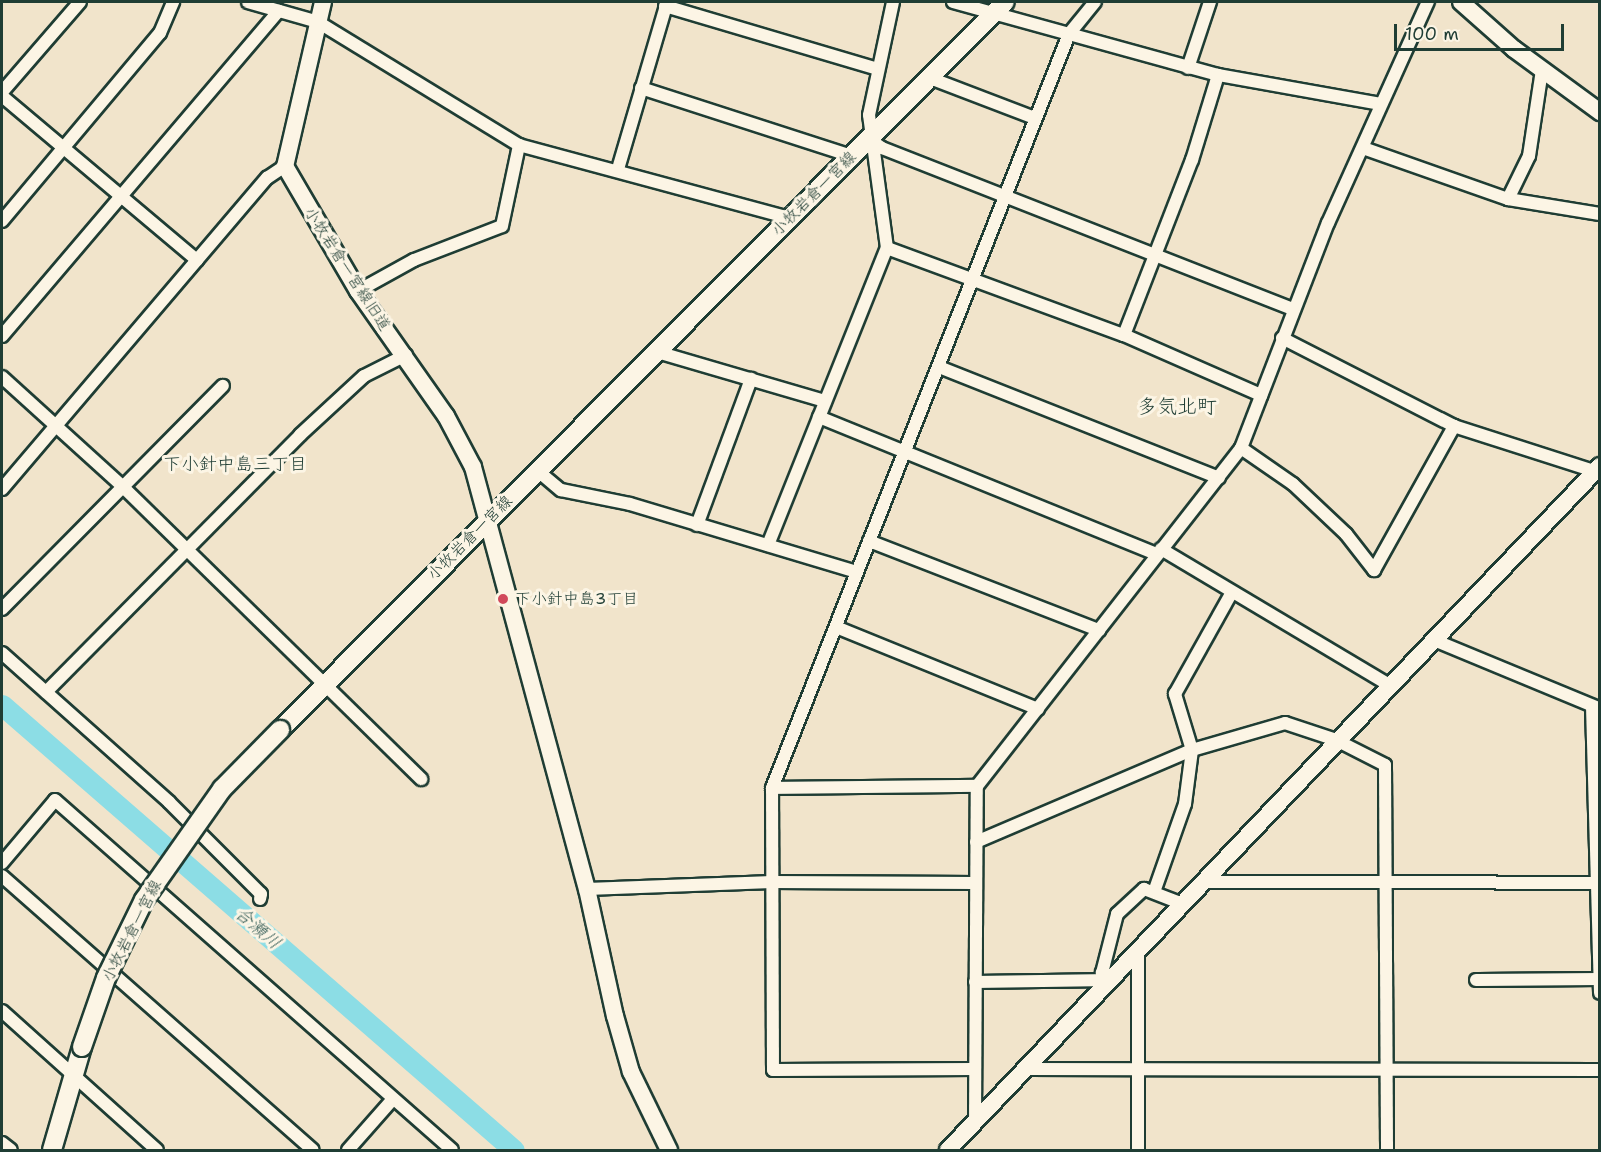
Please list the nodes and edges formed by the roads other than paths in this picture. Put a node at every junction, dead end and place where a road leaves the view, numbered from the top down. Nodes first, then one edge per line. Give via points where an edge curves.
1 (80, 2) edge
2 (173, 2) edge
3 (248, 2) edge
4 (323, 2) edge
5 (893, 2) edge
6 (953, 2) edge
7 (1095, 2) edge
8 (1210, 2) edge
9 (1428, 2) edge
10 (1461, 2) edge
11 (666, 4) edge
12 (999, 7) edge
13 (279, 11) junction
14 (318, 22) junction
15 (1069, 34) junction
16 (1188, 68) junction
17 (878, 69) junction
18 (1542, 70) junction
19 (1218, 75) junction
20 (930, 78) junction
21 (641, 88) junction
22 (2, 94) edge
23 (1380, 104) junction
24 (1599, 112) edge
25 (1035, 118) junction
26 (869, 139) junction
27 (519, 145) junction
28 (64, 147) junction
29 (1363, 148) junction
30 (852, 156) junction
31 (285, 166) junction
32 (618, 168) junction
33 (1004, 197) junction
34 (121, 198) junction
35 (1508, 199) junction
36 (1599, 214) edge
37 (790, 218) junction
38 (2, 221) edge
39 (887, 248) junction
40 (1157, 255) junction
41 (198, 260) junction
42 (971, 281) junction
43 (358, 291) junction
44 (1292, 309) junction
45 (1124, 335) junction
46 (2, 336) edge
47 (1282, 338) junction
48 (657, 352) junction
49 (406, 355) junction
50 (939, 367) junction
51 (2, 377) edge
52 (751, 380) junction
53 (223, 386) dead end
54 (1261, 395) junction
55 (825, 401) junction
56 (819, 417) junction
57 (56, 423) junction
58 (1454, 426) junction
59 (1241, 448) junction
60 (904, 452) junction
61 (1598, 470) edge
62 (538, 471) junction
63 (1219, 478) junction
64 (122, 486) junction
65 (2, 489) edge
66 (488, 519) junction
67 (697, 525) junction
68 (869, 541) junction
69 (768, 545) junction
70 (188, 550) junction
71 (1159, 551) junction
72 (856, 572) junction
73 (1231, 594) junction
74 (2, 609) edge
75 (836, 627) junction
76 (1099, 630) junction
77 (1434, 640) junction
78 (2, 653) edge
79 (324, 684) junction
80 (1389, 685) junction
81 (46, 692) junction
82 (1596, 707) edge
83 (1038, 709) junction
84 (1336, 740) junction
85 (1192, 750) junction
86 (421, 779) dead end
87 (977, 786) junction
88 (772, 788) junction
89 (976, 842) junction
90 (2, 863) edge
91 (2, 876) edge
92 (772, 882) junction
93 (1204, 882) junction
94 (975, 883) junction
95 (1386, 883) junction
96 (1599, 884) edge
97 (587, 889) junction
98 (1154, 892) junction
99 (260, 899) dead end
100 (1183, 904) junction
101 (1138, 951) junction
102 (1599, 979) edge
103 (1110, 980) junction
104 (1476, 980) dead end
105 (975, 981) junction
106 (1599, 993) edge
107 (2, 1011) edge
108 (975, 1069) junction
109 (1025, 1069) junction
110 (1138, 1069) junction
111 (1386, 1069) junction
112 (1599, 1070) edge
113 (73, 1074) junction
114 (393, 1099) junction
115 (975, 1123) junction
116 (2, 1143) edge
117 (11, 1150) edge
118 (52, 1150) edge
119 (157, 1150) edge
120 (313, 1150) edge
121 (348, 1150) edge
122 (452, 1150) edge
123 (669, 1150) edge
124 (948, 1150) edge
125 (1138, 1150) edge
126 (1387, 1150) edge

1 - 22 street
2 - 28 street via 160,33
3 - 13 street
4 - 14 street
5 - 17 street
6 - 12 street
7 - 15 street
8 - 16 street
9 - 23 street
10 - 18 street
11 - 17 street
11 - 21 street
12 - 15 street
12 - 20 main road, 小牧岩倉一宮線
13 - 14 street
13 - 34 street
14 - 27 street
14 - 31 street
15 - 16 street
15 - 25 street
16 - 19 street
17 - 26 street via 868,115
18 - 24 street
18 - 35 street via 1529,156
19 - 23 street
19 - 40 street
20 - 25 street
20 - 26 main road, 小牧岩倉一宮線
21 - 30 street
21 - 32 street
22 - 28 street
23 - 29 street
25 - 33 street
26 - 30 main road, 小牧岩倉一宮線
26 - 33 street via 882,148
26 - 39 street via 875,156
27 - 32 street
27 - 43 street via 502,226 414,260
28 - 34 street
28 - 38 street
29 - 35 street
29 - 44 street
30 - 37 main road, 小牧岩倉一宮線
31 - 41 street via 267,178
31 - 43 street, 小牧岩倉一宮線旧道
32 - 37 street
33 - 40 street
33 - 42 street
34 - 41 street
34 - 46 street
35 - 36 street
37 - 48 main road, 小牧岩倉一宮線
39 - 42 street
39 - 55 street
40 - 44 street
40 - 45 street
41 - 57 street
42 - 45 street
42 - 50 street
43 - 49 street, 小牧岩倉一宮線旧道
44 - 47 street
45 - 54 street
47 - 54 street
47 - 58 street
48 - 52 street
48 - 62 main road, 小牧岩倉一宮線
49 - 66 street, 小牧岩倉一宮線旧道 via 446,416 473,467
49 - 70 street via 364,376
50 - 60 street
50 - 63 street
51 - 57 street
52 - 55 street
52 - 67 street
53 - 64 street
54 - 59 street
55 - 56 street
56 - 60 street
56 - 69 street
57 - 64 street
57 - 65 street
58 - 59 street via 1374,570 1346,534 1293,484
58 - 61 street
59 - 63 street
60 - 68 street
60 - 71 street
61 - 77 street
62 - 66 main road, 小牧岩倉一宮線
62 - 67 street via 561,490 630,504
63 - 71 street
64 - 70 street
64 - 74 street
66 - 79 main road, 小牧岩倉一宮線
66 - 97 street, 小牧岩倉一宮線旧道
67 - 69 street
68 - 72 street
68 - 76 street
69 - 72 street
70 - 79 street
70 - 81 street
71 - 73 street
71 - 76 street
72 - 75 street
73 - 80 street
73 - 85 street via 1175,694
75 - 83 street
75 - 88 street
76 - 83 street
77 - 80 street
77 - 82 street
78 - 81 street
79 - 86 street
79 - 113 main road, 小牧岩倉一宮線, bridge via 222,789 144,900 106,978
80 - 84 street
81 - 99 street via 170,802 261,894
82 - 96 street
83 - 87 street
84 - 85 street via 1285,723
84 - 93 street
84 - 95 street via 1385,765
85 - 89 street
85 - 98 street via 1185,804
87 - 88 street
87 - 89 street
88 - 92 street
89 - 94 street
90 - 114 street via 55,800
91 - 120 street
92 - 94 street
92 - 97 street
92 - 108 street via 773,1070
93 - 95 street
93 - 100 street
94 - 105 street
95 - 96 street
95 - 111 street
96 - 102 street
97 - 123 street, 小牧岩倉一宮線旧道 via 631,1072
98 - 100 street
98 - 103 street via 1144,890 1117,915 1102,974
100 - 101 street
101 - 103 street
101 - 110 street
102 - 104 street
102 - 106 street
103 - 105 street
103 - 109 street
105 - 108 street
107 - 113 street
108 - 115 street
109 - 110 street
109 - 115 street
110 - 111 street
110 - 125 street
111 - 112 street
111 - 126 street
113 - 118 main road, 小牧岩倉一宮線
113 - 119 street
114 - 121 street
114 - 122 street
115 - 124 street
116 - 117 street

